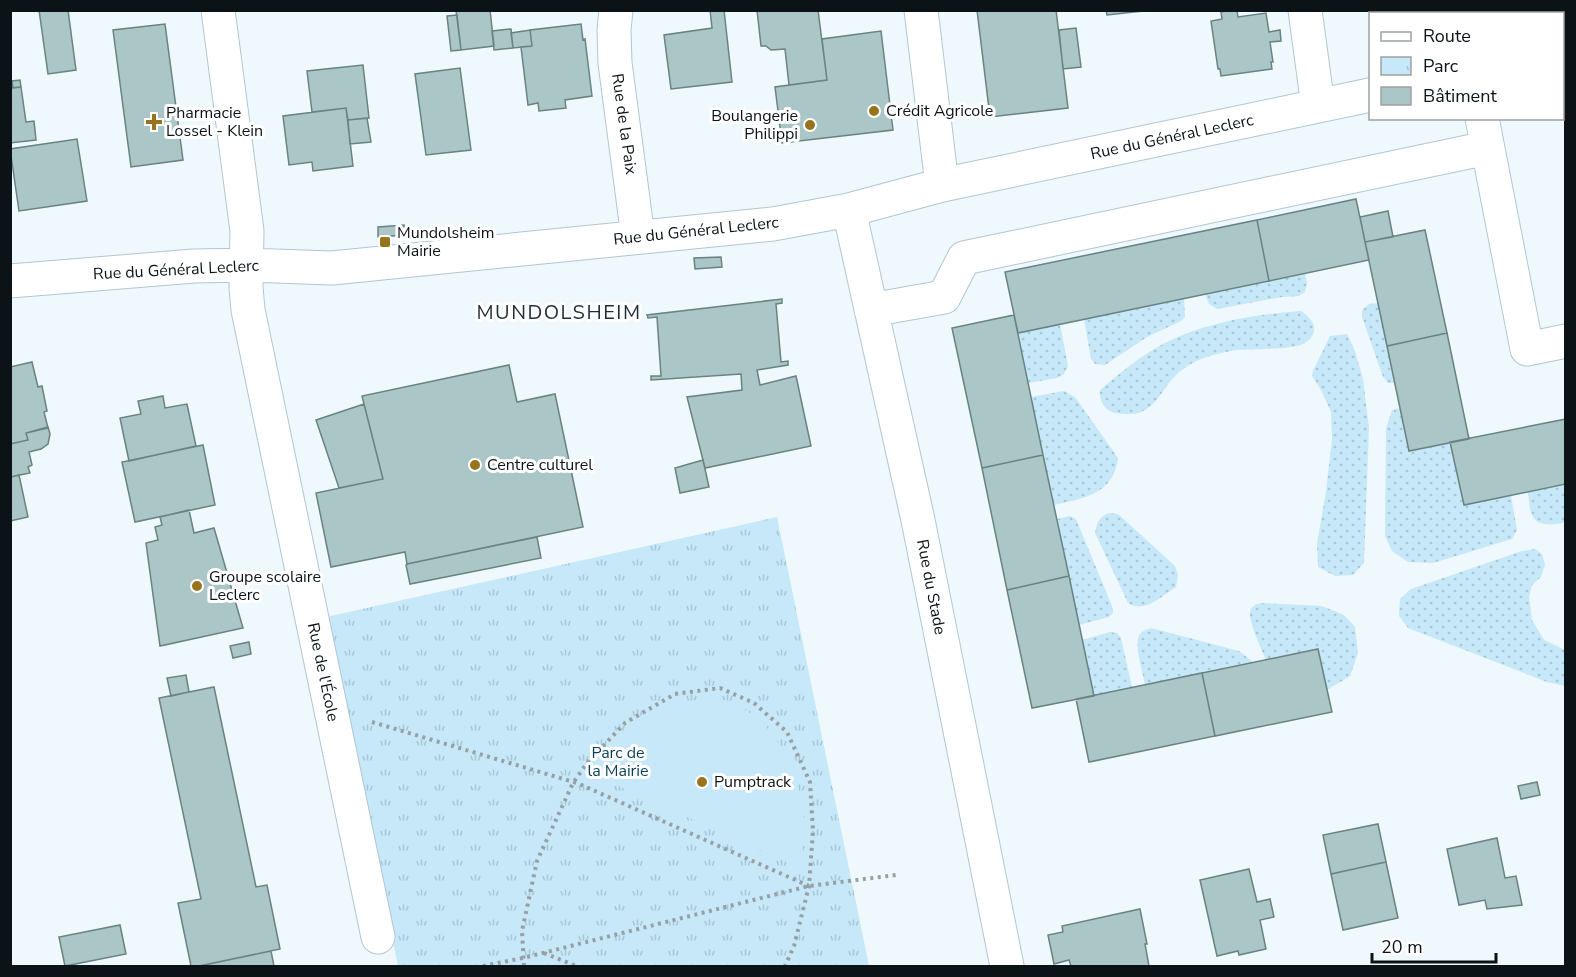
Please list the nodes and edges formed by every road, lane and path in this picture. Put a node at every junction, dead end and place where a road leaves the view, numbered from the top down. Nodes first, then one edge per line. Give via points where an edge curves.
1 (218, 10) edge
2 (616, 10) edge
3 (921, 10) edge
4 (1305, 10) edge
5 (1369, 95) edge
6 (1318, 106) junction
7 (1484, 133) edge
8 (942, 185) junction
9 (849, 210) junction
10 (638, 237) junction
11 (247, 264) junction
12 (10, 281) edge
13 (871, 310) junction
14 (1566, 341) edge
15 (331, 710) junction
16 (573, 783) junction
17 (896, 875) dead end
18 (809, 886) junction
19 (378, 937) dead end
20 (544, 953) junction
21 (523, 958) junction
22 (483, 966) edge
23 (524, 966) edge
24 (576, 966) edge
25 (785, 966) edge
26 (1007, 966) edge

1 - 11 street, Rue de l'École via 247,231
2 - 10 street, Rue de la Paix via 615,63
3 - 8 street
4 - 6 street
5 - 6 street, Rue du Général Leclerc
6 - 8 street, Rue du Général Leclerc
7 - 13 street via 964,258 944,297
7 - 14 street via 1527,349
8 - 9 street, Rue du Général Leclerc
9 - 10 street, Rue du Général Leclerc via 773,224
9 - 13 street, Rue du Stade
10 - 11 street, Rue du Général Leclerc via 332,268
11 - 12 street, Rue du Général Leclerc
11 - 15 street, Rue de l'École via 248,310
13 - 26 street, Rue du Stade via 918,520
15 - 16 path
15 - 19 street, Rue de l'École
16 - 18 path
16 - 18 path via 625,723 675,694 720,688 754,703 787,732 810,782 813,831
16 - 21 path via 537,861 522,931
17 - 18 path
18 - 20 path
18 - 25 path
20 - 21 path
20 - 24 path
21 - 22 path
21 - 23 path

